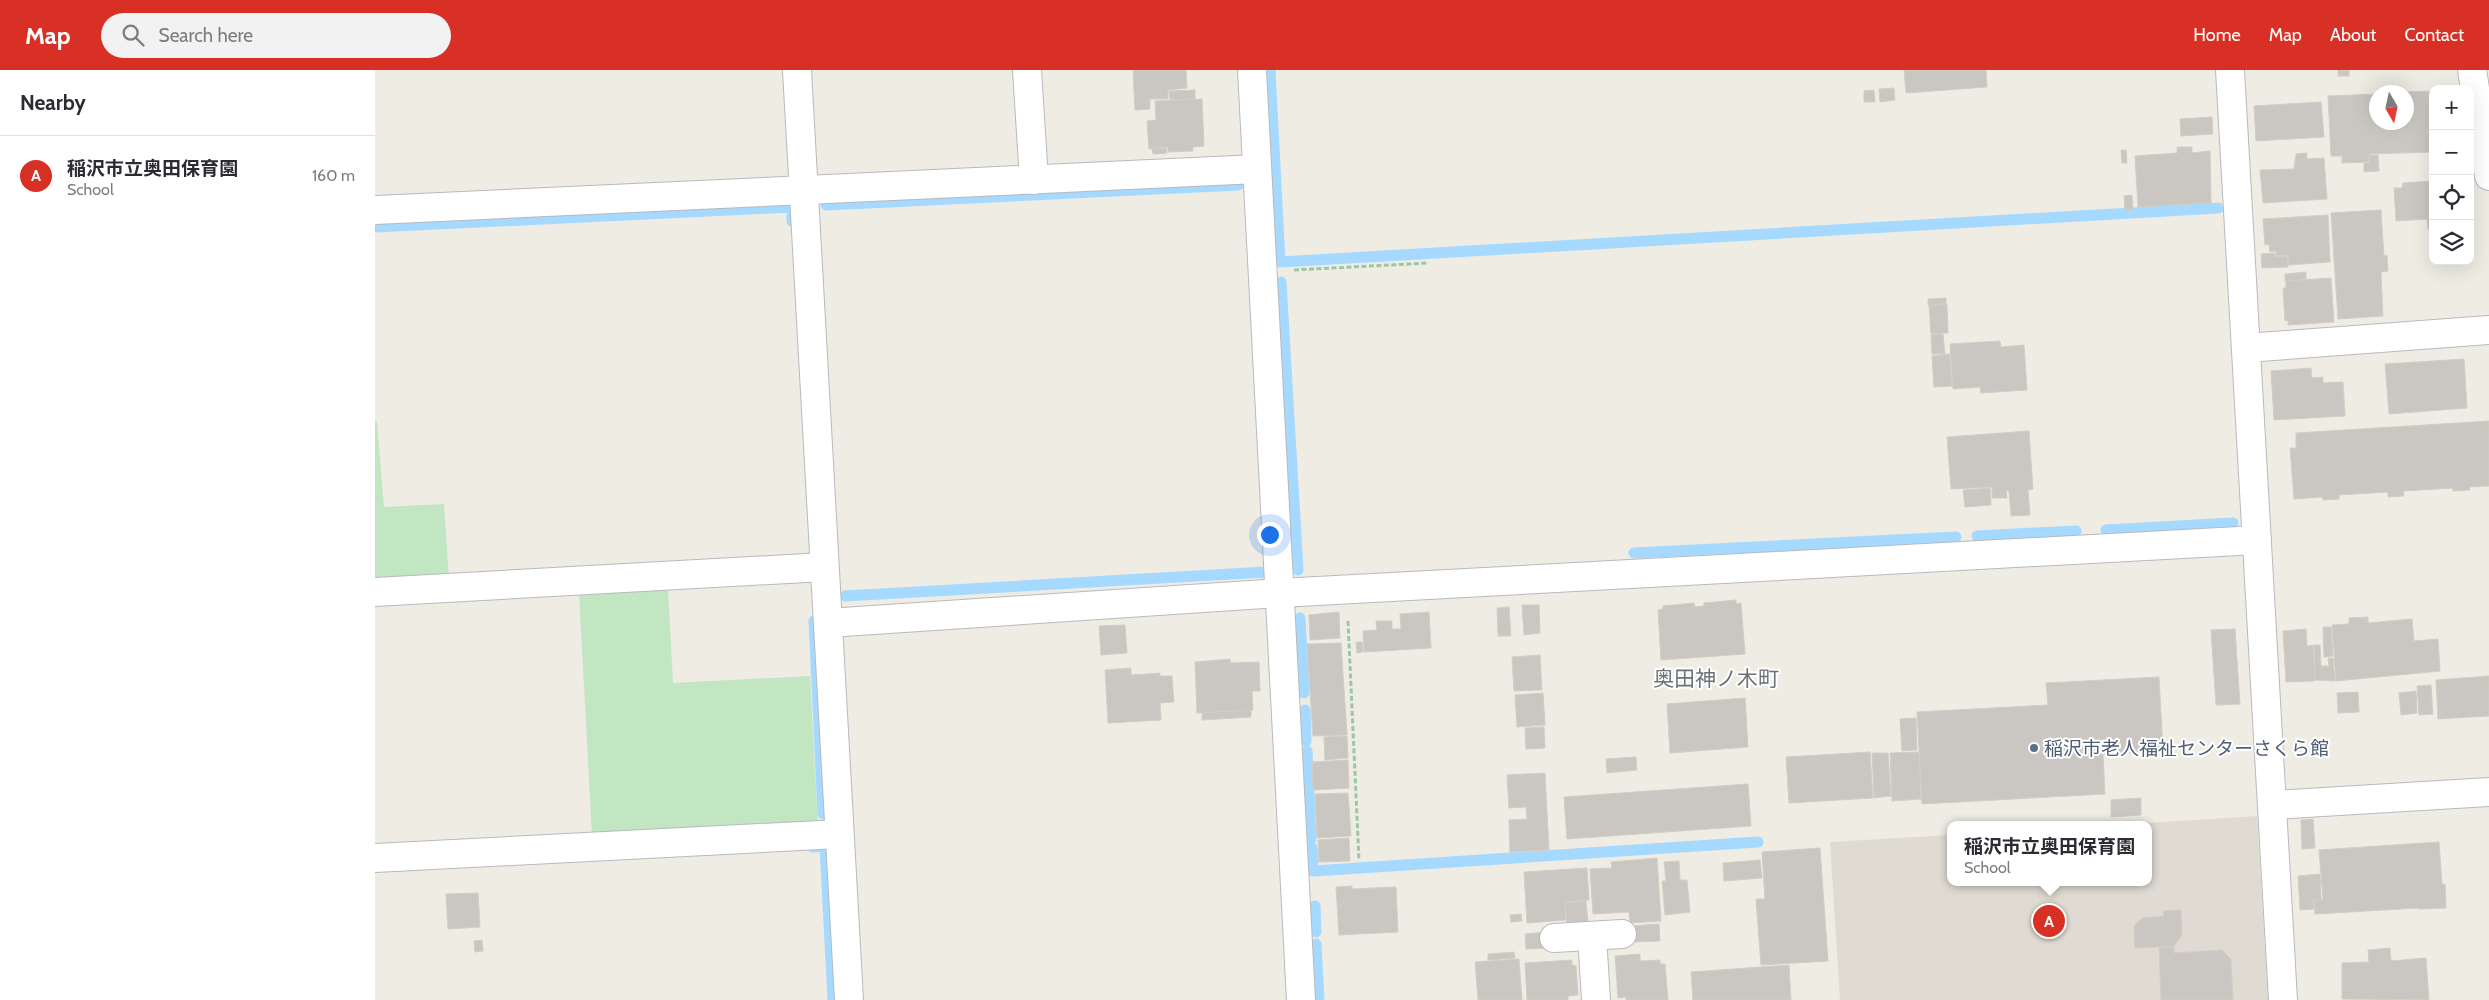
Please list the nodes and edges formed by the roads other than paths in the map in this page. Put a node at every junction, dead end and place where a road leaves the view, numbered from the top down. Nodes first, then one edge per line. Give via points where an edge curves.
1 (797, 70) edge
2 (1027, 70) edge
3 (1252, 70) edge
4 (2230, 70) edge
5 (2472, 70) edge
6 (2486, 139) edge
7 (1257, 170) junction
8 (2489, 176) edge
9 (1034, 180) junction
10 (803, 190) junction
11 (375, 210) edge
12 (2489, 330) edge
13 (2246, 348) junction
14 (2257, 540) junction
15 (824, 567) junction
16 (375, 592) edge
17 (1280, 594) junction
18 (828, 623) junction
19 (2489, 792) edge
20 (2272, 805) junction
21 (839, 834) junction
22 (375, 858) edge
23 (1622, 934) dead end
24 (1592, 936) junction
25 (1555, 938) dead end
26 (849, 1000) edge
27 (1301, 1000) edge
28 (1596, 1000) edge
29 (2283, 1000) edge

1 - 10 street
2 - 9 street
3 - 7 street
4 - 13 street
5 - 6 street
6 - 8 street
7 - 9 street
7 - 17 street
9 - 10 street
10 - 11 street
10 - 15 street
12 - 13 street
13 - 14 street
14 - 17 street
14 - 20 street
15 - 16 street
15 - 18 street
17 - 18 street
17 - 27 street
18 - 21 street
19 - 20 street
20 - 29 street
21 - 22 street
21 - 26 street
23 - 24 street
24 - 25 street
24 - 28 street

